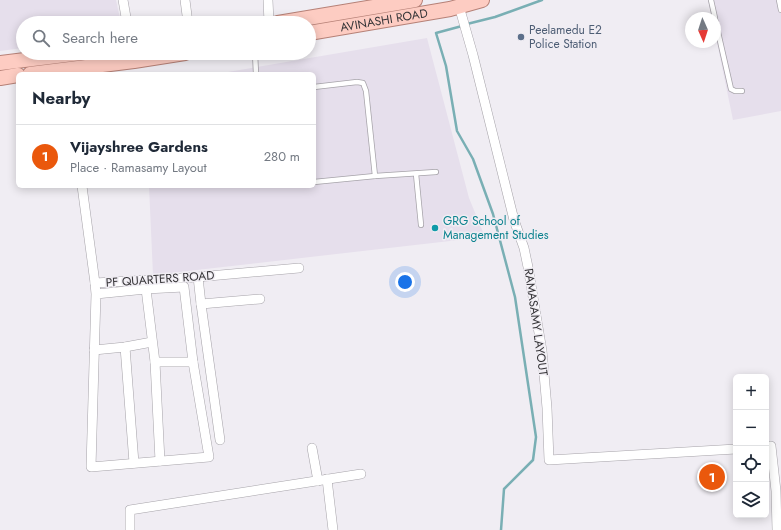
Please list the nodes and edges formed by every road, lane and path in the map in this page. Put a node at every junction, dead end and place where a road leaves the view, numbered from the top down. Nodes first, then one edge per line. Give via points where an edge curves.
1 (123, 0) edge
2 (185, 0) edge
3 (268, 0) edge
4 (415, 0) edge
5 (482, 0) edge
6 (711, 0) edge
7 (780, 0) edge
8 (350, 6) edge
9 (459, 6) junction
10 (781, 10) edge
11 (714, 12) edge
12 (126, 16) edge
13 (187, 16) edge
14 (269, 16) edge
15 (308, 16) edge
16 (316, 32) edge
17 (721, 44) edge
18 (24, 60) edge
19 (142, 60) edge
20 (255, 60) edge
21 (0, 63) edge
22 (68, 72) edge
23 (256, 72) edge
24 (16, 75) edge
25 (0, 78) edge
26 (316, 87) edge
27 (742, 91) dead end
28 (436, 172) dead end
29 (416, 174) junction
30 (375, 176) junction
31 (316, 182) edge
32 (82, 188) edge
33 (421, 225) dead end
34 (298, 268) dead end
35 (198, 277) junction
36 (95, 283) junction
37 (146, 289) junction
38 (96, 294) junction
39 (260, 299) dead end
40 (201, 304) junction
41 (152, 342) junction
42 (125, 347) junction
43 (94, 350) junction
44 (155, 362) junction
45 (192, 362) junction
46 (220, 440) dead end
47 (769, 446) edge
48 (312, 448) dead end
49 (733, 449) edge
50 (160, 461) junction
51 (134, 463) junction
52 (361, 474) dead end
53 (322, 480) junction
54 (130, 530) edge
55 (333, 530) edge
56 (777, 530) edge

1 - 12 street
2 - 13 street
3 - 14 street
4 - 8 main road
5 - 9 main road, AVINASHI ROAD
6 - 11 lane
7 - 10 lane
8 - 15 main road
9 - 16 main road, AVINASHI ROAD
9 - 49 street, RAMASAMY LAYOUT via 528,267 542,351 549,460
17 - 27 lane via 731,88
18 - 21 main road
19 - 22 main road
20 - 23 lane
24 - 25 main road
26 - 30 lane via 364,83
28 - 29 lane
29 - 30 lane
29 - 33 lane
30 - 31 lane
32 - 36 street, PF QUARTERS ROAD
34 - 35 street, PF QUARTERS ROAD
35 - 36 street, PF QUARTERS ROAD
35 - 40 street
36 - 38 street
37 - 38 street
37 - 41 street
37 - 45 street via 184,287
38 - 43 street
39 - 40 street
40 - 46 street
41 - 42 street
41 - 44 street
42 - 43 street
42 - 51 street
43 - 51 street via 91,467
44 - 45 street
44 - 50 street
45 - 50 street via 209,457
47 - 56 street via 771,446 776,491
48 - 53 street
50 - 51 street
52 - 53 street
53 - 54 street via 130,510
53 - 55 street

